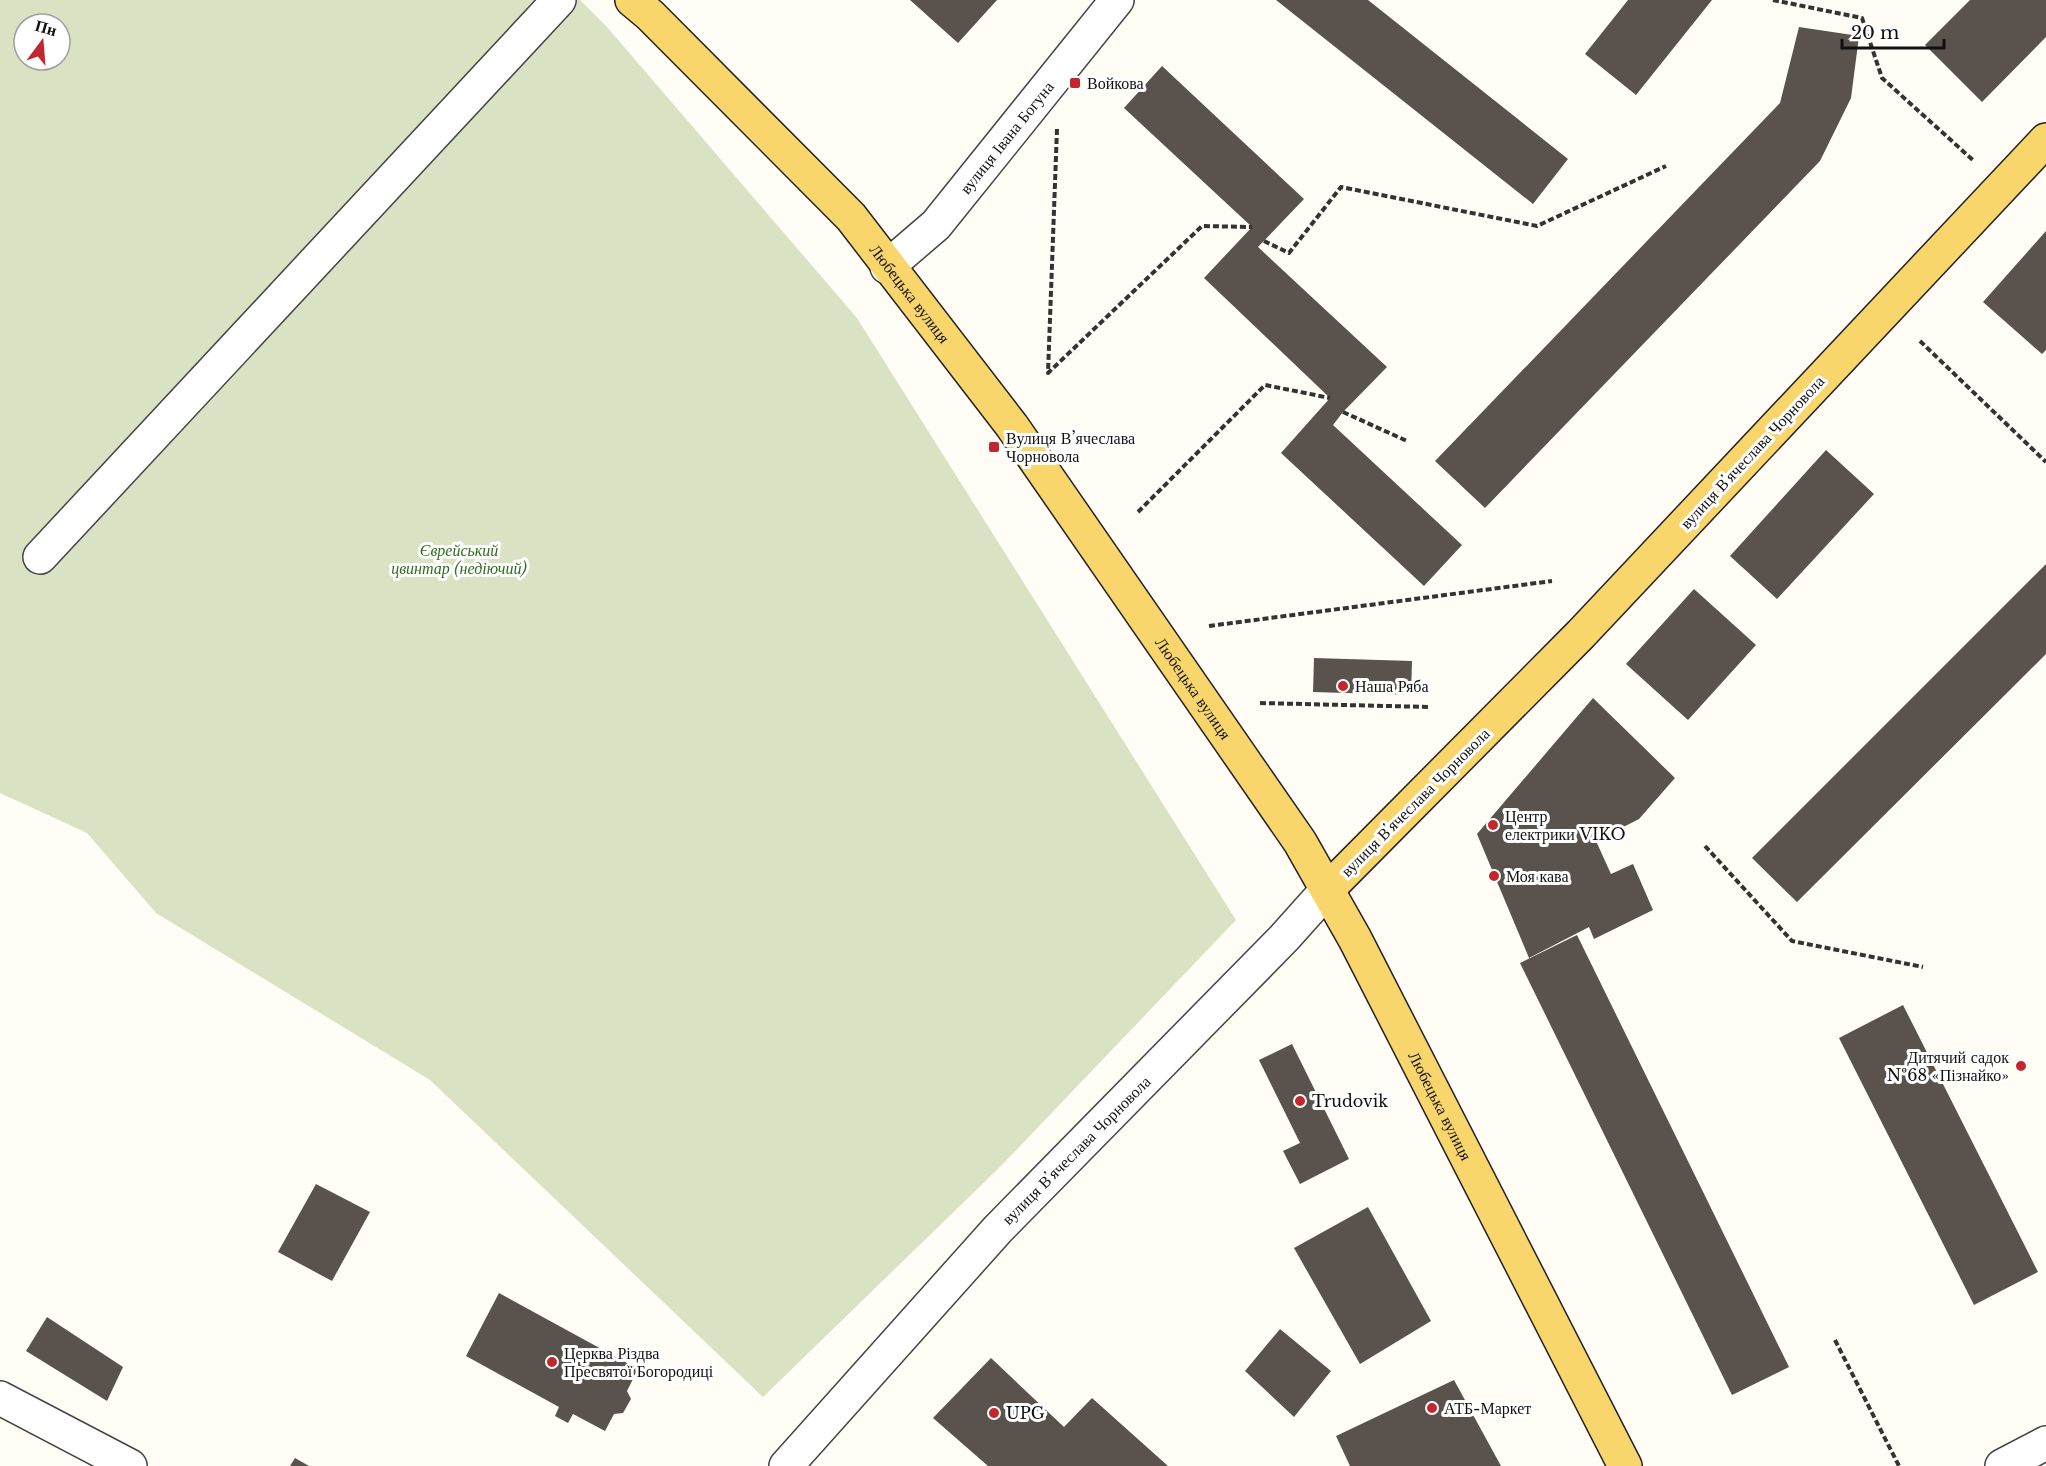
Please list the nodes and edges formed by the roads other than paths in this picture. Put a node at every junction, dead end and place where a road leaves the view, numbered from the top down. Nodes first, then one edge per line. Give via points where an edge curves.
1 (559, 0) edge
2 (632, 0) edge
3 (1117, 0) edge
4 (2046, 141) edge
5 (887, 267) junction
6 (40, 557) dead end
7 (1328, 890) junction
8 (0, 1398) edge
9 (2046, 1443) edge
10 (130, 1466) edge
11 (786, 1466) edge
12 (1625, 1466) edge
13 (2002, 1466) edge

1 - 6 street
2 - 5 main road, Любецька вулиця via 851,217
3 - 5 street, вулиця Івана Богуна via 936,225
4 - 7 main road, вулиця Вʼячеслава Чорновола via 1581,634
5 - 7 main road, Любецька вулиця via 1012,426 1300,842
7 - 11 street, вулиця Вʼячеслава Чорновола via 998,1229
7 - 12 main road, Любецька вулиця
8 - 10 street
9 - 13 street

